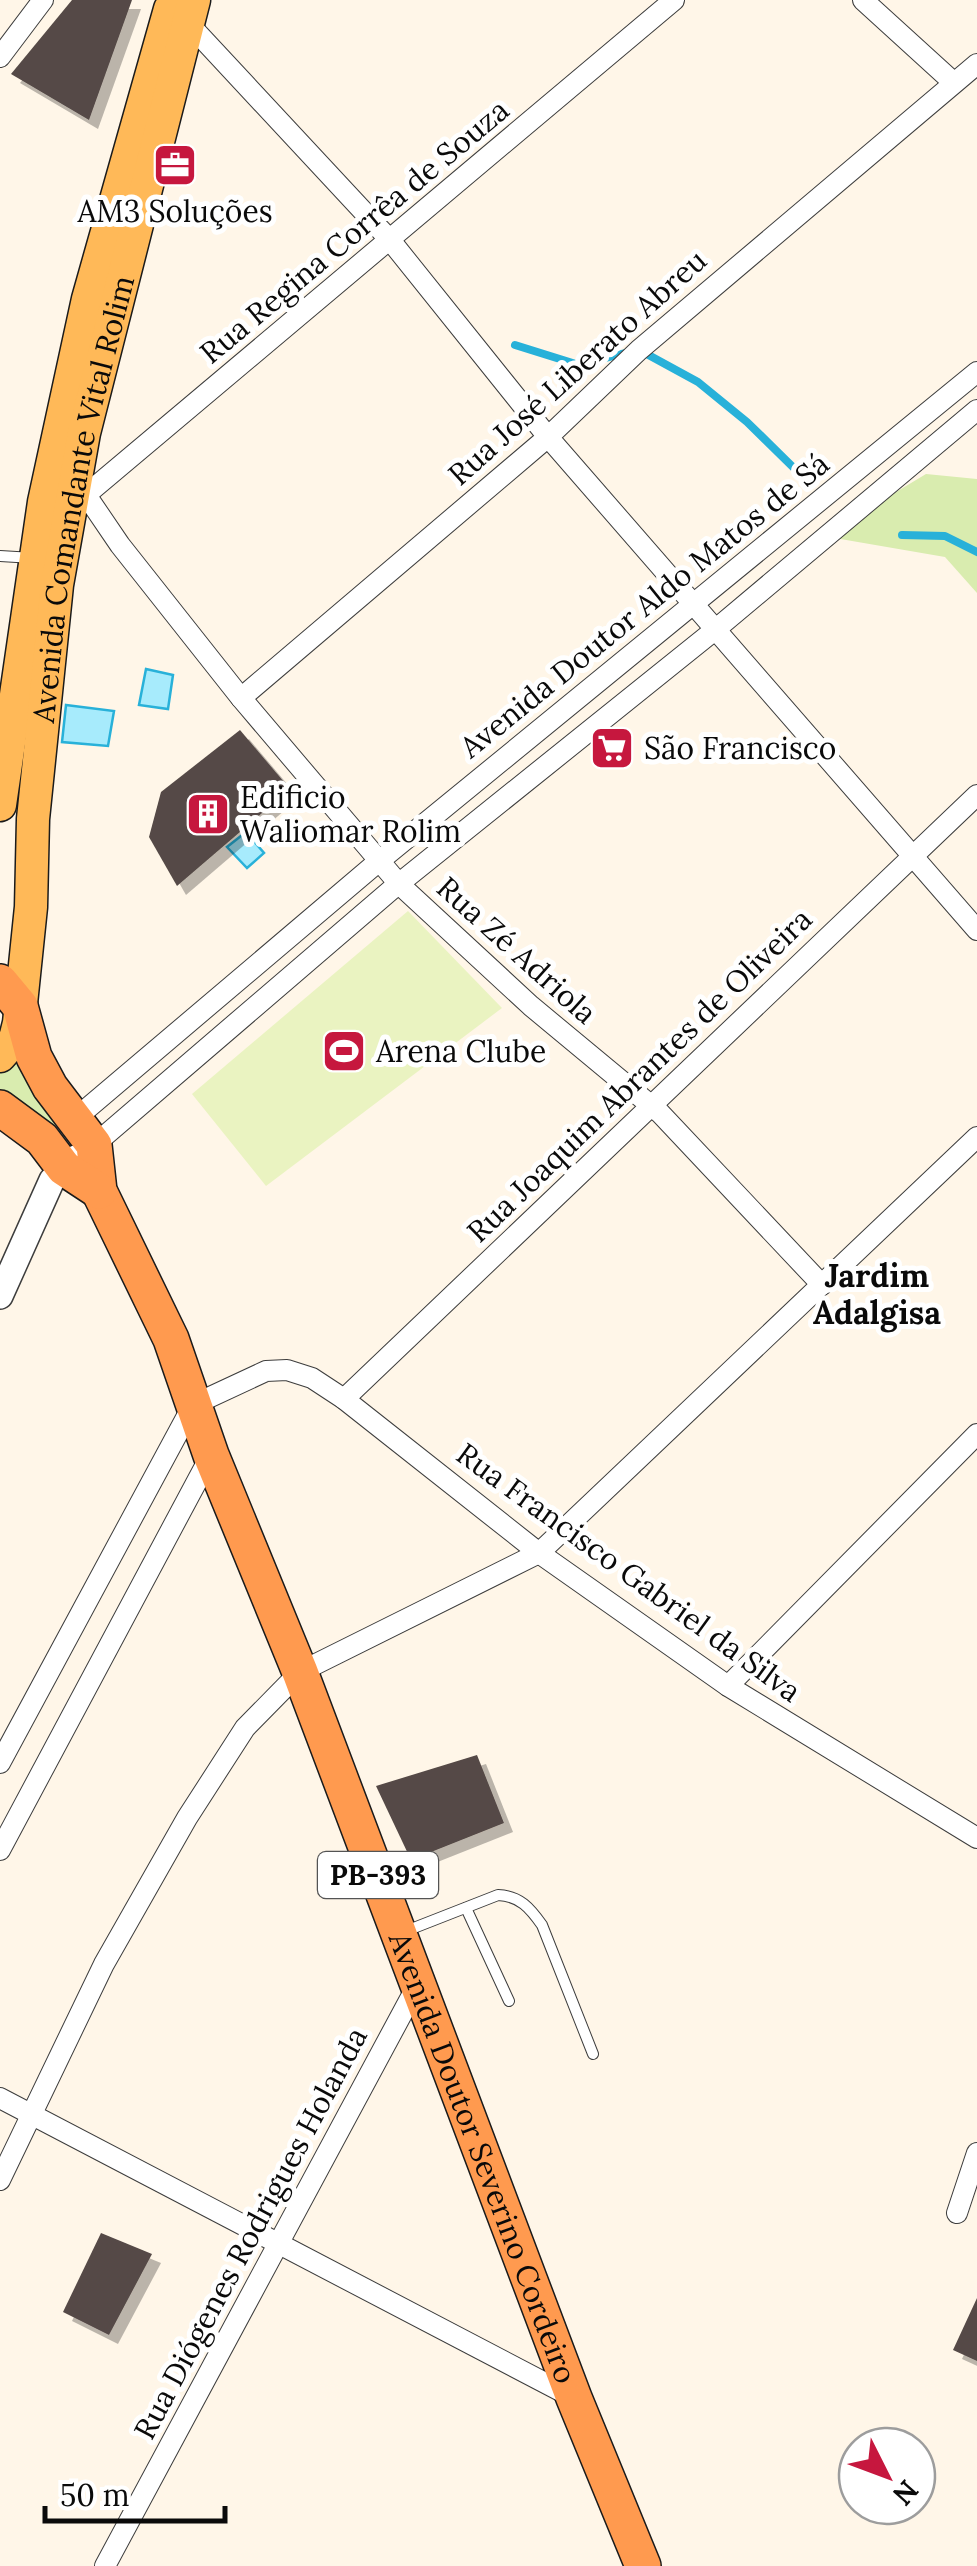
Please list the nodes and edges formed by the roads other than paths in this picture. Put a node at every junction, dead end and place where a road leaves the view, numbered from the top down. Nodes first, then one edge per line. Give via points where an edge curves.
1 (43, 0) edge
2 (674, 0) edge
3 (863, 0) edge
4 (185, 8) edge
5 (0, 56) edge
6 (977, 64) edge
7 (954, 82) junction
8 (390, 240) junction
9 (977, 372) edge
10 (977, 410) edge
11 (548, 436) junction
12 (79, 501) junction
13 (0, 556) edge
14 (34, 558) junction
15 (694, 602) junction
16 (716, 629) junction
17 (241, 698) junction
18 (977, 795) edge
19 (0, 805) edge
20 (912, 856) junction
21 (379, 861) junction
22 (399, 884) junction
23 (977, 930) edge
24 (10, 994) edge
25 (0, 1056) edge
26 (651, 1105) junction
27 (0, 1108) edge
28 (85, 1131) junction
29 (977, 1137) edge
30 (64, 1168) junction
31 (99, 1190) junction
32 (822, 1285) junction
33 (0, 1296) edge
34 (344, 1399) junction
35 (193, 1405) junction
36 (977, 1434) edge
37 (211, 1454) junction
38 (539, 1553) junction
39 (300, 1672) junction
40 (728, 1686) junction
41 (0, 1764) edge
42 (977, 1838) edge
43 (0, 1850) edge
44 (466, 1908) junction
45 (400, 1933) junction
46 (419, 1982) junction
47 (509, 2001) dead end
48 (593, 2054) dead end
49 (0, 2098) edge
50 (33, 2115) junction
51 (977, 2154) edge
52 (0, 2180) edge
53 (957, 2213) dead end
54 (278, 2244) junction
55 (574, 2398) junction
56 (105, 2566) edge
57 (643, 2566) edge

1 - 5 street
2 - 8 street, Rua Regina Corrêa de Souza
3 - 7 street
4 - 8 street
4 - 12 main road, Avenida Comandante Vital Rolim via 84,434
4 - 14 main road, Avenida Comandante Vital Rolim via 88,299
6 - 7 street, Rua José Liberato Abreu
7 - 11 street, Rua José Liberato Abreu via 639,350
8 - 11 street
8 - 12 street, Rua Regina Corrêa de Souza
9 - 15 street, Avenida Doutor Aldo Matos de Sá
10 - 16 street, Avenida Doutor Aldo Matos de Sá
11 - 15 street
11 - 17 street, Rua José Liberato Abreu
12 - 17 street, Rua Zé Adriola
12 - 24 main road, Avenida Comandante Vital Rolim via 57,584 33,819 31,907
13 - 14 lane
14 - 19 main road, Avenida Comandante Vital Rolim
15 - 16 street
15 - 21 street, Avenida Doutor Aldo Matos de Sá
16 - 20 street
16 - 22 street, Avenida Doutor Aldo Matos de Sá
17 - 21 street, Rua Zé Adriola
18 - 20 street, Rua Joaquim Abrantes de Oliveira
20 - 23 street
20 - 26 street, Rua Joaquim Abrantes de Oliveira
21 - 22 street, Rua Zé Adriola
21 - 28 street, Avenida Doutor Aldo Matos de Sá
22 - 26 street, Rua Zé Adriola
22 - 28 street, Avenida Doutor Aldo Matos de Sá
24 - 25 main road, Avenida Comandante Vital Rolim via 15,1039
24 - 28 highway via 50,1087
26 - 32 street, Rua Zé Adriola
26 - 34 street, Rua Joaquim Abrantes de Oliveira
27 - 30 highway via 42,1138
28 - 30 street
28 - 31 highway, Avenida Doutor Severino Cordeiro / PB-393
29 - 32 street
30 - 31 highway
30 - 33 street via 52,1180
31 - 35 highway, Avenida Doutor Severino Cordeiro / PB-393 via 170,1339
32 - 38 street
34 - 35 street, Rua Francisco Gabriel da Silva via 287,1370 254,1376
34 - 38 street, Rua Francisco Gabriel da Silva
35 - 37 highway, Avenida Doutor Severino Cordeiro / PB-393
35 - 41 street
36 - 40 street
37 - 39 highway, Avenida Doutor Severino Cordeiro / PB-393
37 - 43 street
38 - 39 street
38 - 40 street, Rua Francisco Gabriel da Silva
39 - 45 highway, Avenida Doutor Severino Cordeiro / PB-393
39 - 50 street via 245,1728 188,1818 104,1964
40 - 42 street, Rua Francisco Gabriel da Silva
44 - 45 lane
44 - 47 lane
44 - 48 lane via 498,1895 529,1906
45 - 46 highway, Avenida Doutor Severino Cordeiro / PB-393
46 - 54 street, Rua Diógenes Rodrigues Holanda
46 - 55 highway, Avenida Doutor Severino Cordeiro / PB-393
49 - 50 street
50 - 52 street
50 - 54 street
51 - 53 street
54 - 55 street
54 - 56 street, Rua Diógenes Rodrigues Holanda
55 - 57 highway, Avenida Doutor Severino Cordeiro / PB-393

